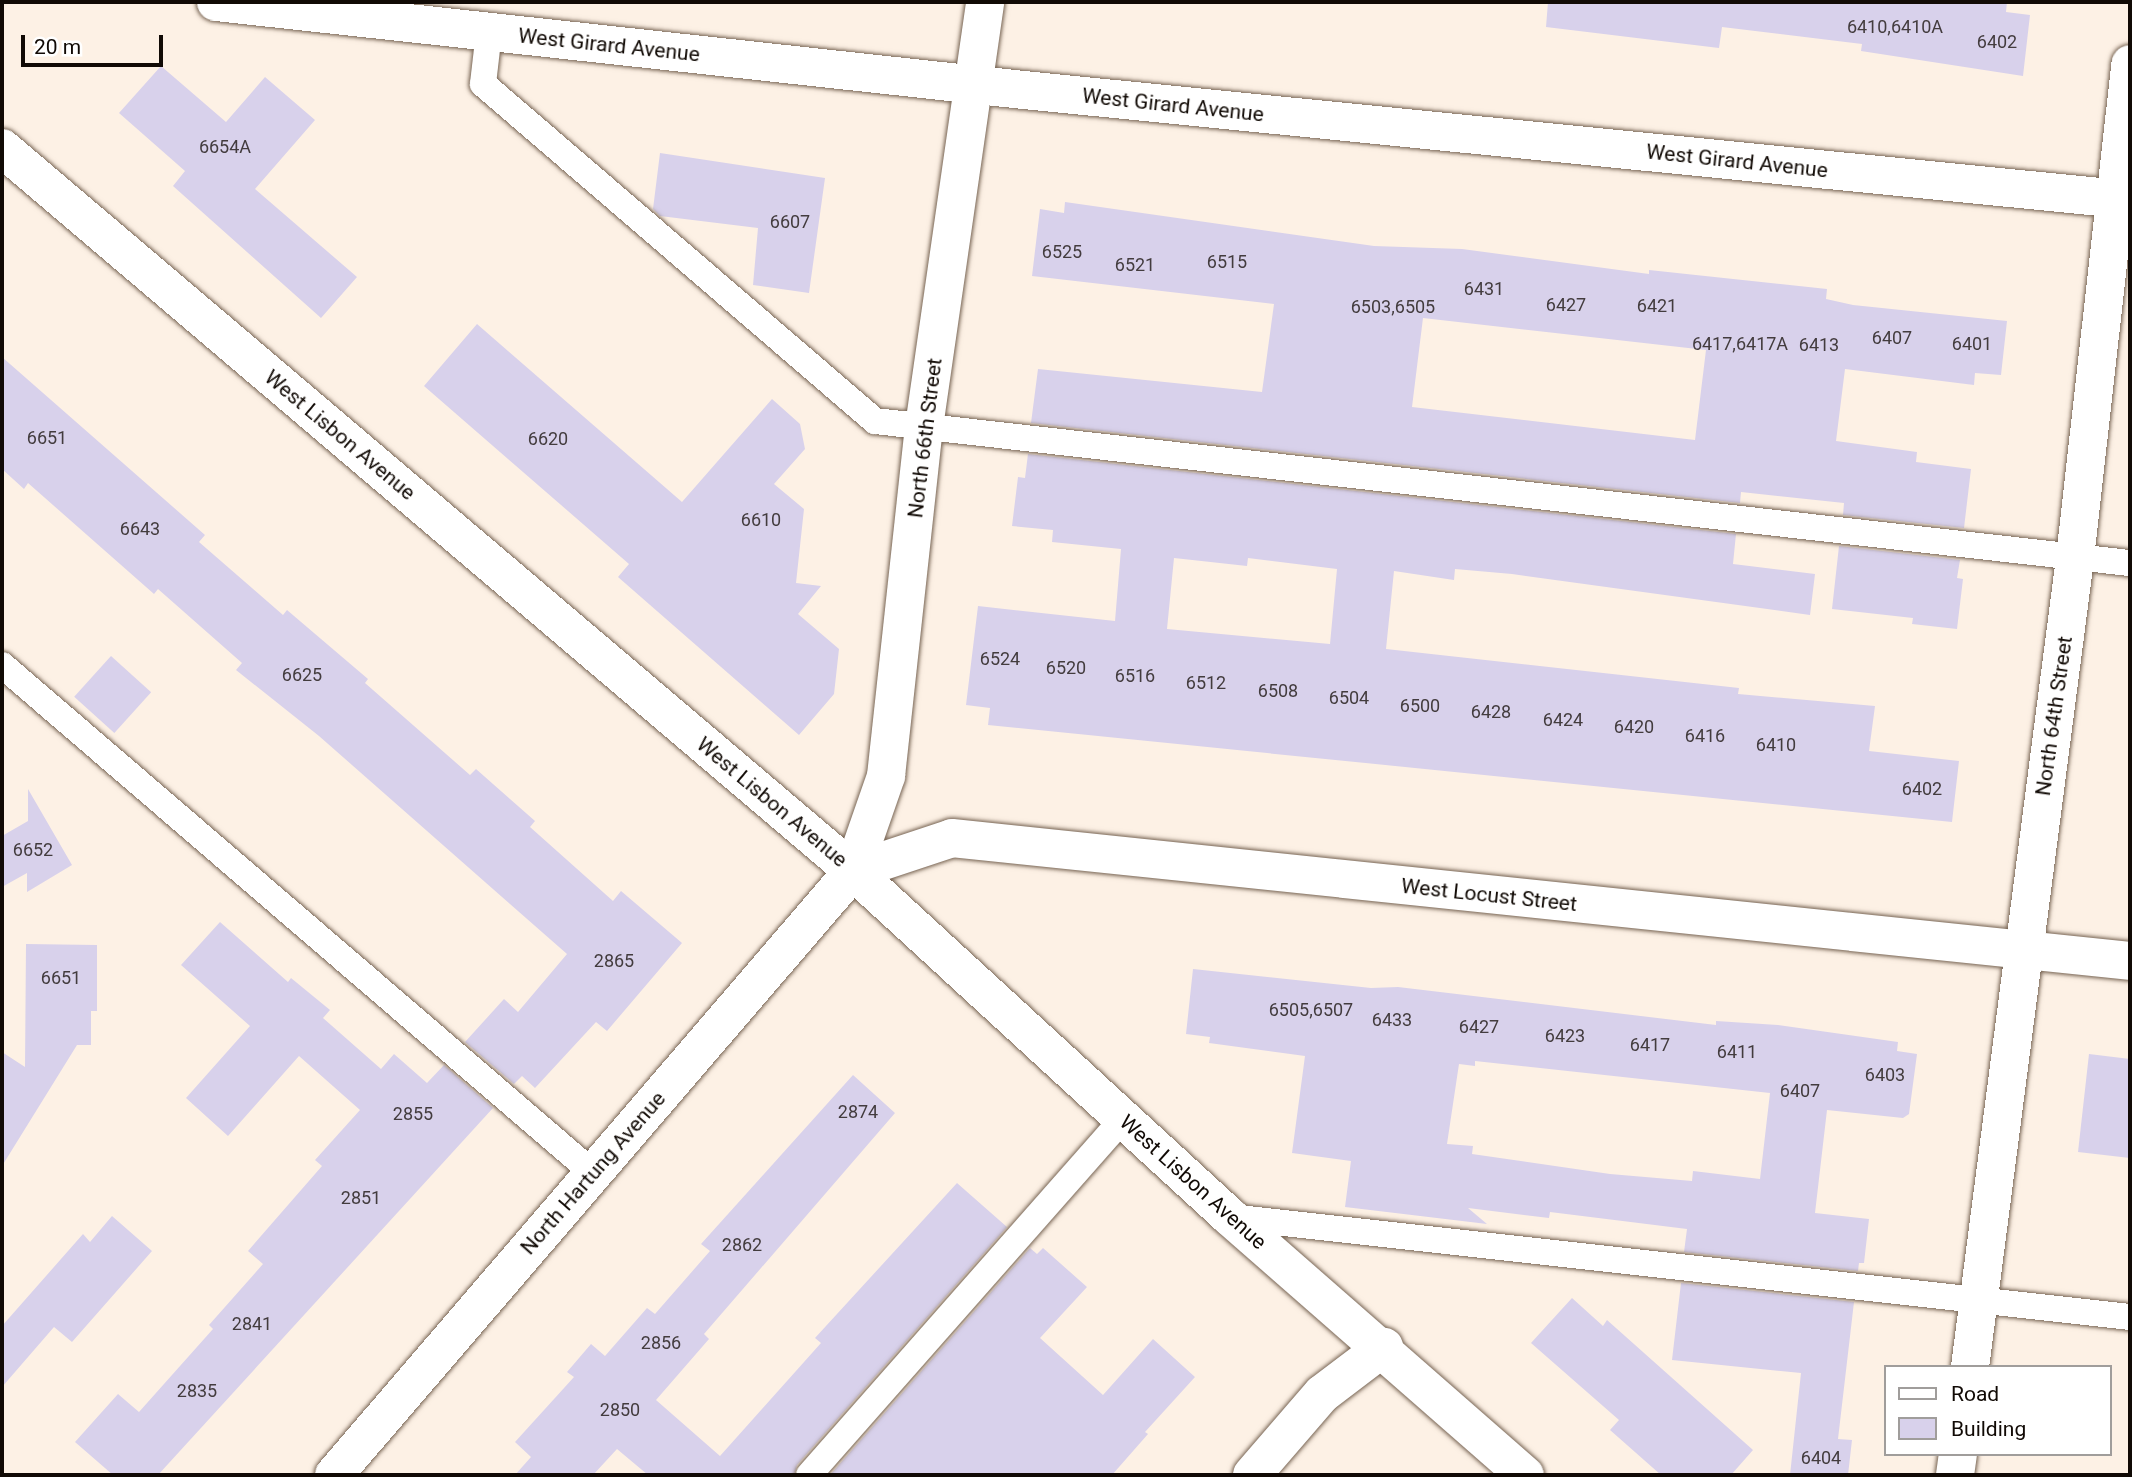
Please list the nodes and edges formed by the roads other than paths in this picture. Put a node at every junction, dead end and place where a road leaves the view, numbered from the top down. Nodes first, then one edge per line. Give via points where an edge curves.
1 (216, 2) edge
2 (985, 2) edge
3 (489, 32) junction
4 (2130, 64) edge
5 (975, 85) junction
6 (2, 148) edge
7 (2122, 200) edge
8 (924, 427) junction
9 (2075, 558) junction
10 (2130, 563) edge
11 (2, 665) edge
12 (853, 871) junction
13 (2021, 951) junction
14 (2130, 961) edge
15 (1123, 1119) junction
16 (593, 1173) junction
17 (1230, 1217) junction
18 (1978, 1302) junction
19 (2130, 1317) edge
20 (1384, 1347) junction
21 (1970, 1365) edge
22 (1958, 1456) edge
23 (334, 1475) edge
24 (809, 1475) edge
25 (1252, 1475) edge
26 (1525, 1475) edge
27 (1955, 1475) edge

1 - 3 street, West Girard Avenue
2 - 5 street, North 66th Street
3 - 5 street, West Girard Avenue
3 - 8 lane via 483,84 875,421
4 - 7 street, North 64th Street
5 - 7 street, West Girard Avenue
5 - 8 street, North 66th Street
6 - 12 street, West Lisbon Avenue
7 - 9 street, North 64th Street
8 - 9 lane
8 - 12 street, North 66th Street via 886,776
9 - 10 lane
9 - 13 street, North 64th Street
11 - 16 lane
12 - 13 street, West Locust Street via 952,838
12 - 15 street, West Lisbon Avenue
12 - 16 street, North Hartung Avenue
13 - 14 street, West Locust Street
13 - 18 street, North 64th Street
15 - 17 street, West Lisbon Avenue
15 - 24 lane
16 - 23 street, North Hartung Avenue
17 - 18 lane
17 - 20 street, West Lisbon Avenue
18 - 19 lane
18 - 21 street, North 64th Street
20 - 25 street via 1322,1394
20 - 26 street, West Lisbon Avenue
22 - 27 street

